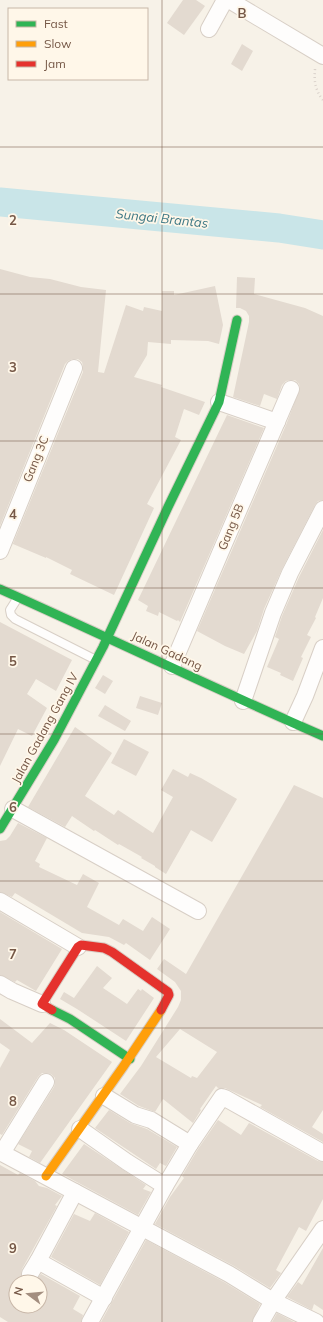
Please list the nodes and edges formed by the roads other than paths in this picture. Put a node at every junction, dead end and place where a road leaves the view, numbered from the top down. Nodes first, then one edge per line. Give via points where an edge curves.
1 (225, 0) edge
2 (229, 0) edge
3 (209, 29) dead end
4 (323, 56) edge
5 (237, 320) dead end
6 (74, 368) dead end
7 (291, 389) dead end
8 (219, 402) junction
9 (277, 422) junction
10 (323, 509) edge
11 (0, 551) edge
12 (0, 589) edge
13 (18, 597) junction
14 (108, 636) junction
15 (323, 648) edge
16 (96, 660) junction
17 (172, 666) junction
18 (243, 701) junction
19 (293, 722) junction
20 (323, 736) edge
21 (14, 809) junction
22 (0, 829) edge
23 (0, 901) edge
24 (198, 912) dead end
25 (78, 947) junction
26 (0, 984) edge
27 (42, 1004) junction
28 (130, 1059) junction
29 (46, 1082) dead end
30 (104, 1096) junction
31 (80, 1129) junction
32 (190, 1144) junction
33 (1, 1152) edge
34 (323, 1153) edge
35 (46, 1176) junction
36 (165, 1186) junction
37 (75, 1192) junction
38 (142, 1228) junction
39 (323, 1229) edge
40 (104, 1298) junction
41 (273, 1301) junction
42 (90, 1322) edge
43 (261, 1322) edge
44 (316, 1322) edge

1 - 3 street
2 - 4 street
5 - 8 main road, Jalan Gadang Gang IV
6 - 11 street, Gang 3C
7 - 9 street, Gang 5B
8 - 9 street
8 - 14 main road, Jalan Gadang Gang IV
9 - 17 street, Gang 5B
10 - 18 street via 273,613
12 - 13 main road, Jalan Gadang
13 - 14 main road, Jalan Gadang
13 - 16 lane via 10,610 15,619
14 - 16 main road, Jalan Gadang Gang IV
14 - 17 main road, Jalan Gadang
15 - 19 street
16 - 21 main road, Jalan Gadang Gang IV
17 - 18 main road, Jalan Gadang
18 - 19 main road, Jalan Gadang
19 - 20 main road, Jalan Gadang
21 - 22 main road, Jalan Gadang Gang IV
21 - 24 street
23 - 25 street
25 - 27 main road
25 - 28 main road via 83,945 109,950 169,993
26 - 27 street
27 - 28 main road
28 - 30 main road
29 - 33 street
30 - 31 main road
30 - 32 street
31 - 35 main road
31 - 36 street
32 - 34 street via 222,1097
32 - 36 street
33 - 35 street
35 - 37 street
36 - 38 street
37 - 38 street
37 - 40 street via 34,1268
38 - 40 street
38 - 41 street via 229,1274
39 - 41 street
40 - 42 street
41 - 43 street
41 - 44 street

